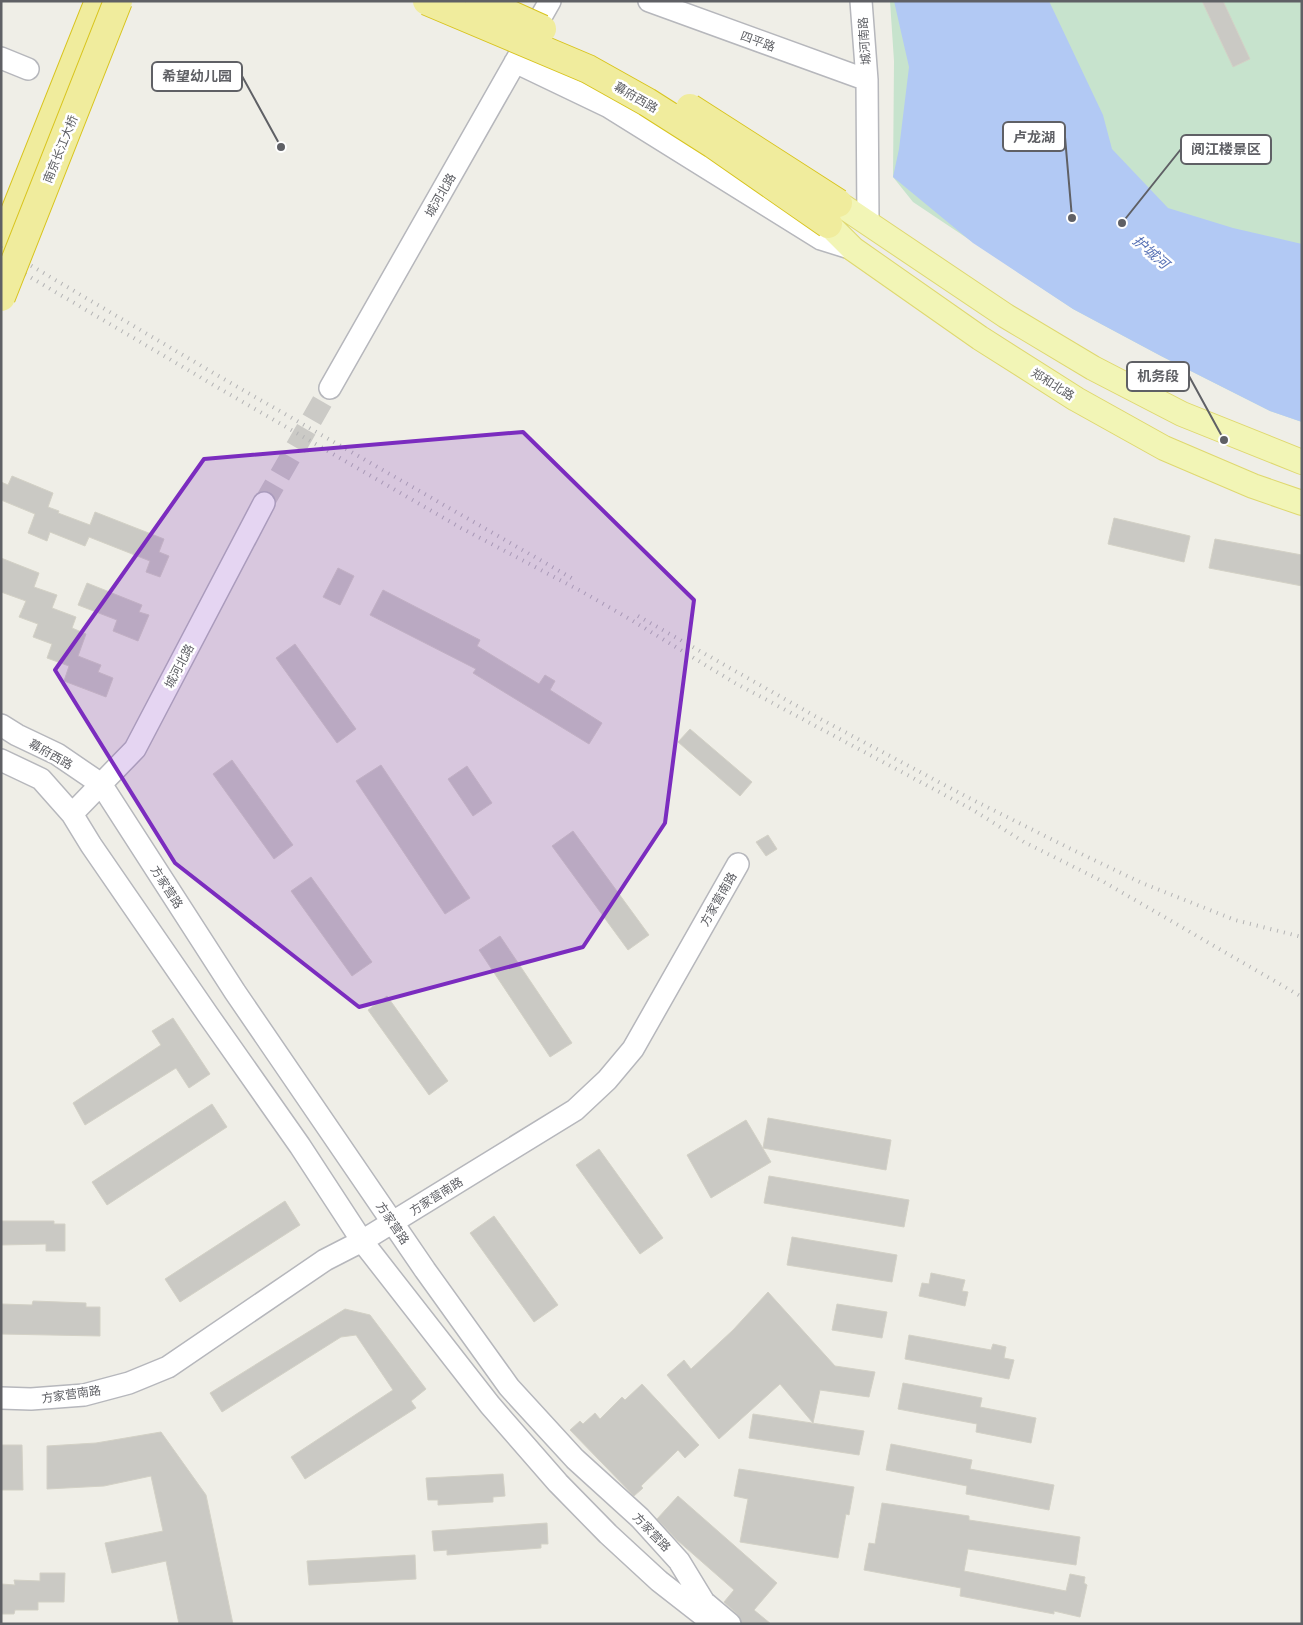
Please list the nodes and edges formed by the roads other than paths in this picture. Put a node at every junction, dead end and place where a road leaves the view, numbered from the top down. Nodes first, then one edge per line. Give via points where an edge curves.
1 (99, 1) edge
2 (118, 1) edge
3 (427, 1) edge
4 (480, 1) edge
5 (550, 1) edge
6 (649, 1) edge
7 (861, 1) edge
8 (1, 58) edge
9 (515, 62) junction
10 (28, 69) dead end
11 (867, 80) junction
12 (833, 213) junction
13 (868, 222) junction
14 (1, 247) edge
15 (853, 249) junction
16 (1, 298) edge
17 (330, 388) tunnel mouth
18 (1302, 462) edge
19 (264, 503) tunnel mouth
20 (1302, 503) edge
21 (1, 725) edge
22 (1, 760) edge
23 (101, 784) junction
24 (72, 814) junction
25 (738, 864) dead end
26 (392, 1223) junction
27 (362, 1241) junction
28 (1, 1398) edge
29 (713, 1624) edge
30 (730, 1624) edge

1 - 14 highway, 南京长江大桥
2 - 16 highway, 南京长江大桥, bridge
3 - 12 highway, 幕府西路, bridge via 588,69
4 - 12 highway, 幕府西路, bridge via 597,54 653,85 722,127
5 - 9 street, 城河北路
6 - 11 street, 四平路
7 - 11 street, 城河南路
8 - 10 street
9 - 15 street via 608,108 821,239
9 - 17 street, 城河北路
11 - 13 street, 城河南路
12 - 13 main road
12 - 15 main road, 郑和北路
13 - 18 main road via 1006,316 1093,368 1182,414
15 - 20 main road, 郑和北路 via 980,338 1076,399 1164,448
19 - 23 street, 城河北路 via 135,749
21 - 23 street, 幕府西路 via 57,754
22 - 24 street via 41,778
23 - 24 street, 城河北路
23 - 26 street, 方家营路 via 235,992
24 - 27 street
25 - 26 street, 方家营南路 via 633,1049 607,1080 575,1110
26 - 27 street, 方家营南路
26 - 30 street, 方家营路 via 509,1387 575,1458 640,1518 680,1561 704,1602
27 - 28 street, 方家营南路 via 325,1260 168,1367 129,1383 84,1394
27 - 29 street via 490,1405 558,1483 659,1581

